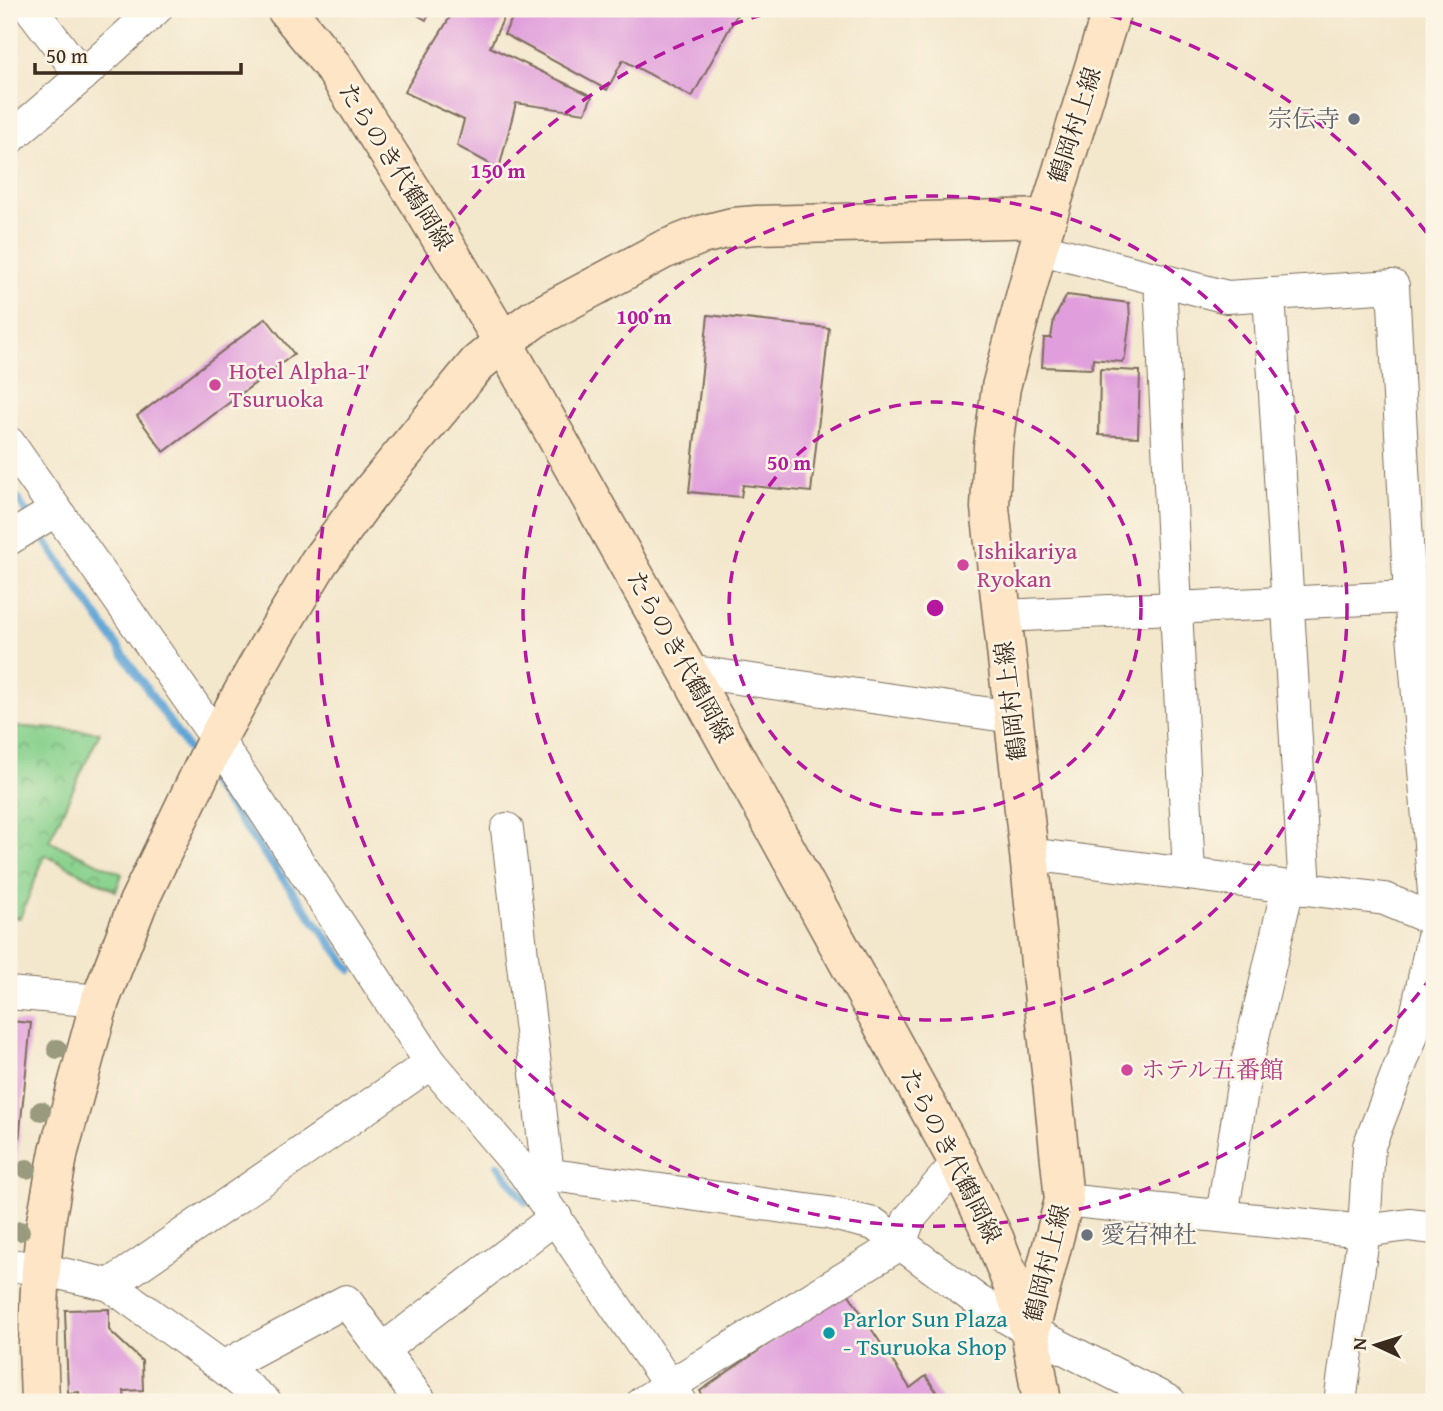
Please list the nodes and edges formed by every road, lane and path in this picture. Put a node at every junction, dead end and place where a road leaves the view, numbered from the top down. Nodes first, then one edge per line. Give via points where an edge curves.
1 (31, 9) edge
2 (156, 9) edge
3 (286, 9) edge
4 (1110, 10) edge
5 (82, 76) junction
6 (12, 130) edge
7 (1042, 232) junction
8 (1160, 280) junction
9 (1269, 294) junction
10 (503, 342) junction
11 (9, 443) edge
12 (56, 510) junction
13 (9, 539) edge
14 (1422, 595) edge
15 (1288, 603) junction
16 (1176, 608) junction
17 (1001, 616) junction
18 (688, 671) junction
19 (1013, 717) junction
20 (217, 739) junction
21 (1429, 759) edge
22 (507, 829) dead end
23 (1029, 854) junction
24 (1189, 874) junction
25 (1297, 888) junction
26 (1434, 894) edge
27 (1434, 920) edge
28 (1434, 931) edge
29 (9, 993) edge
30 (100, 1001) junction
31 (431, 1063) junction
32 (958, 1162) junction
33 (536, 1173) junction
34 (1064, 1200) junction
35 (1222, 1216) junction
36 (556, 1217) junction
37 (1434, 1228) edge
38 (1364, 1231) junction
39 (900, 1244) junction
40 (25, 1267) edge
41 (110, 1285) junction
42 (1030, 1331) junction
43 (382, 1350) junction
44 (223, 1367) junction
45 (675, 1394) edge
46 (40, 1402) edge
47 (265, 1402) edge
48 (421, 1402) edge
49 (643, 1402) edge
50 (1042, 1402) edge
51 (1170, 1402) edge
52 (1340, 1402) edge

1 - 5 street
2 - 5 street
3 - 10 main road, たらのき代鶴岡線 via 334,68
4 - 7 main road, 鶴岡村上線
5 - 6 street
7 - 8 street
7 - 10 main road via 803,223 733,227 663,250 534,319
7 - 17 main road, 鶴岡村上線 via 1001,387 993,446 990,508
8 - 9 street via 1227,297
8 - 16 street
9 - 14 street via 1393,286
9 - 15 street
10 - 18 main road, たらのき代鶴岡線
10 - 20 main road via 468,374 319,562
11 - 12 street
12 - 13 street
12 - 20 street
14 - 15 street
14 - 21 street
15 - 16 street
15 - 25 street
16 - 17 street
16 - 24 street
17 - 19 main road, 鶴岡村上線
18 - 19 street
18 - 32 main road, たらのき代鶴岡線
19 - 23 main road, 鶴岡村上線
20 - 30 main road via 138,903
20 - 31 street
21 - 26 street
22 - 33 street
23 - 24 street
23 - 34 main road, 鶴岡村上線
24 - 25 street
25 - 27 street via 1385,899
25 - 35 street via 1246,1067
28 - 38 street via 1412,1035 1369,1146
29 - 30 street
30 - 40 main road via 59,1151 46,1221
31 - 33 street
31 - 41 street
32 - 39 street via 909,1219
32 - 42 main road, たらのき代鶴岡線
33 - 36 street
33 - 39 street via 828,1213 874,1224
34 - 35 street
34 - 42 main road, 鶴岡村上線
35 - 38 street
36 - 43 street
36 - 45 street
37 - 38 street via 1409,1225
38 - 52 street
39 - 42 street via 978,1301
39 - 45 street
40 - 41 street
40 - 46 main road via 38,1344
41 - 44 street
42 - 50 main road, 鶴岡村上線
42 - 51 street
43 - 44 street via 346,1301
43 - 48 street
44 - 47 street
45 - 49 street

